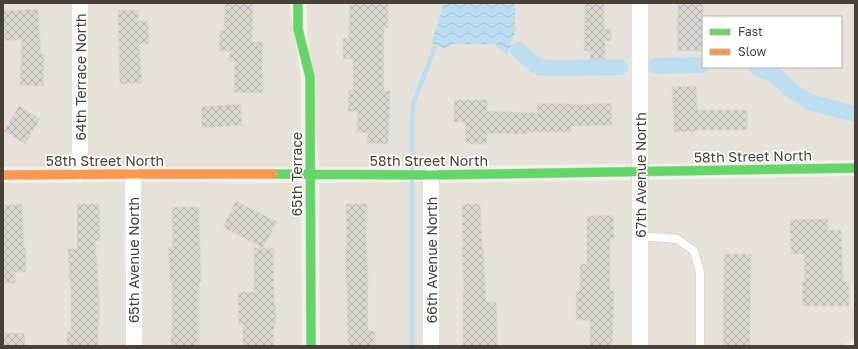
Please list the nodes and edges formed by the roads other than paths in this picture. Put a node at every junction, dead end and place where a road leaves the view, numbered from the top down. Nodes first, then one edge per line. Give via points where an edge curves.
1 (80, 3) edge
2 (298, 3) edge
3 (640, 3) edge
4 (855, 168) edge
5 (640, 172) junction
6 (133, 174) junction
7 (427, 174) junction
8 (3, 175) edge
9 (80, 175) junction
10 (310, 175) junction
11 (640, 236) junction
12 (134, 346) edge
13 (311, 346) edge
14 (431, 346) edge
15 (640, 346) edge
16 (700, 346) edge

1 - 9 street, 64th Terrace North
2 - 10 street, 65th Terrace via 298,29 310,77
3 - 5 street, 67th Avenue North
4 - 5 street, 58th Street North
5 - 7 street, 58th Street North
5 - 11 street, 67th Avenue North
6 - 9 street, 58th Street North
6 - 10 street, 58th Street North
6 - 12 street, 65th Avenue North
7 - 10 street, 58th Street North
7 - 14 street, 66th Avenue North
8 - 9 street, 58th Street North
10 - 13 street, 65th Terrace
11 - 15 street, 67th Avenue North
11 - 16 lane via 677,239 694,251 700,272

